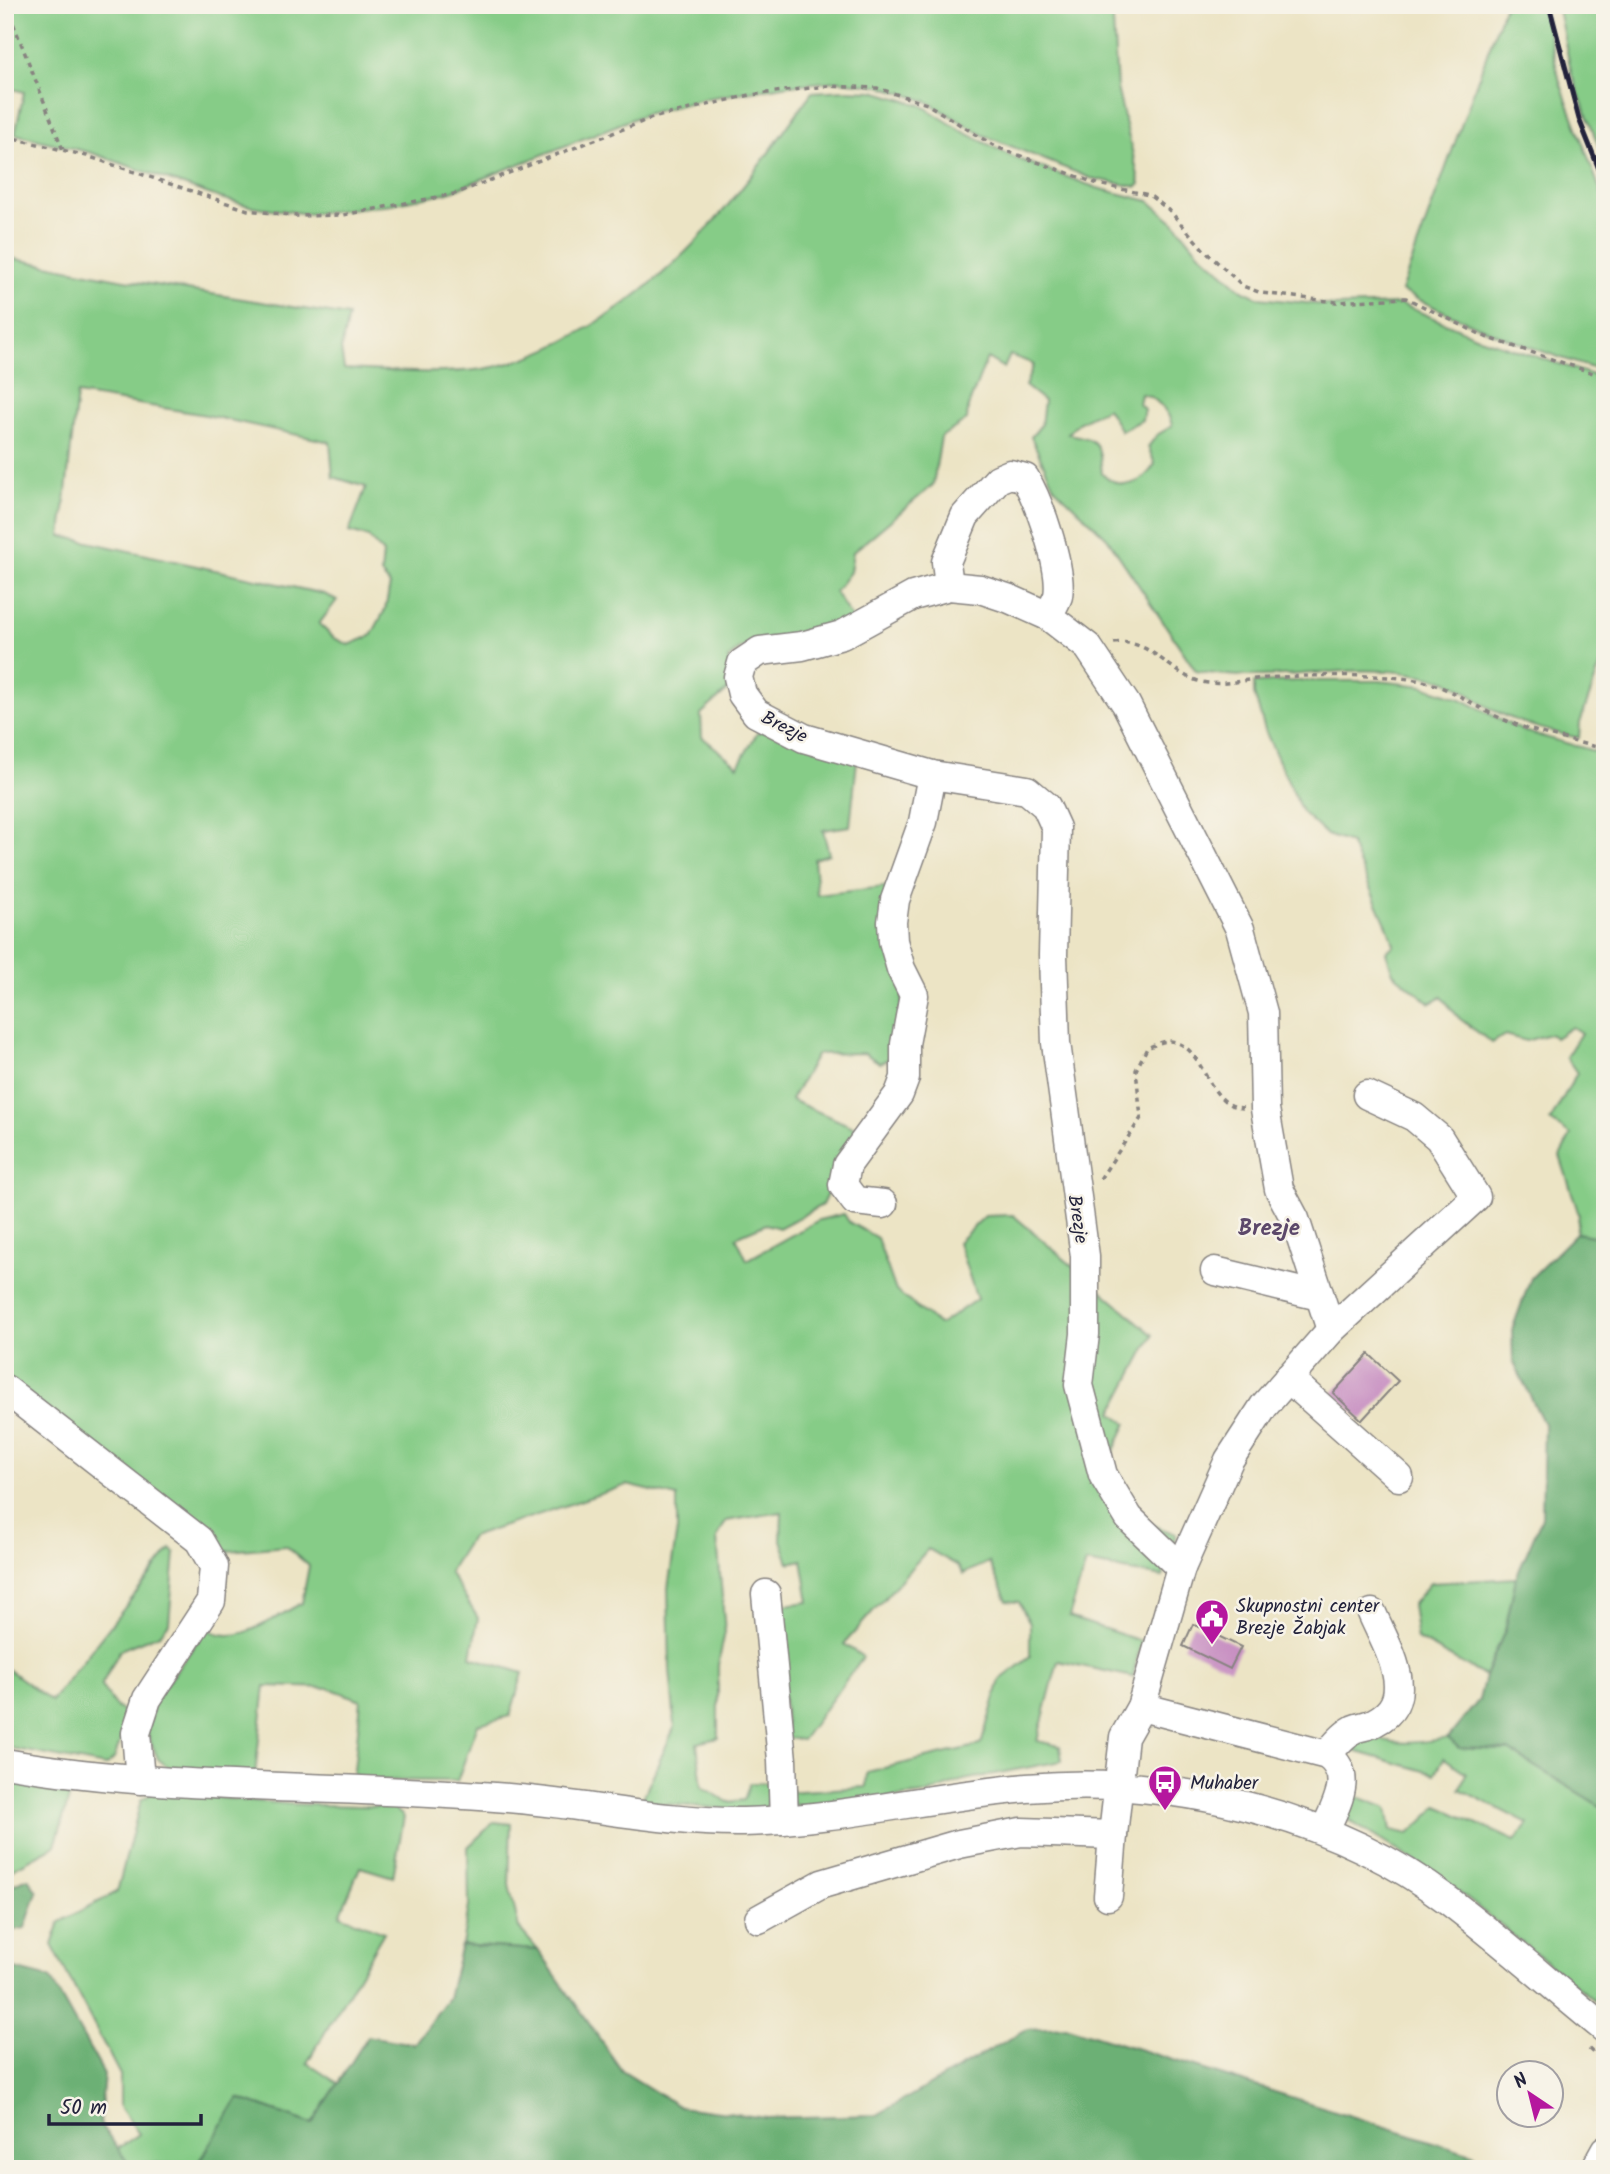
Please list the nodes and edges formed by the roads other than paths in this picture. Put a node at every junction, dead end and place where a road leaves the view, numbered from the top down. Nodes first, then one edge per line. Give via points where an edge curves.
1 (949, 586) junction
2 (1048, 616) junction
3 (932, 775) junction
4 (1367, 1095) dead end
5 (883, 1204) dead end
6 (1215, 1271) dead end
7 (1319, 1296) junction
8 (1331, 1329) junction
9 (1288, 1378) junction
10 (5, 1389) edge
11 (1399, 1477) dead end
12 (1181, 1568) junction
13 (766, 1594) dead end
14 (1372, 1613) dead end
15 (1141, 1707) junction
16 (1327, 1755) junction
17 (5, 1763) edge
18 (140, 1780) junction
19 (1119, 1786) junction
20 (784, 1820) junction
21 (1325, 1830) junction
22 (1113, 1835) junction
23 (1108, 1896) dead end
24 (759, 1919) dead end
25 (1593, 2035) edge
26 (1605, 2151) edge
27 (1595, 2169) edge

1 - 2 street, Brezje via 980,589
1 - 2 street via 946,562 965,516 998,479 1010,474 1024,478 1034,493 1056,568 1058,596
1 - 3 street, Brezje via 913,596 842,635 760,651 742,663 738,677 742,694 755,713 804,738
2 - 7 street, Brezje via 1088,648 1126,704 1240,929 1263,1013 1265,1109 1279,1189 1295,1219
3 - 5 street via 923,822 895,900 892,922 901,969 914,995 905,1044 905,1078 899,1094 847,1165 843,1185 855,1200
3 - 12 street, Brezje via 1027,790 1046,806 1056,828 1056,1043 1085,1256 1085,1334 1079,1384 1103,1475 1129,1518
4 - 8 street via 1415,1117 1439,1138 1476,1197
6 - 7 street
7 - 8 street, Brezje
8 - 9 street
9 - 11 street
9 - 12 street via 1228,1460
10 - 18 street via 199,1540 214,1566 211,1601 147,1699 136,1733
12 - 15 street
13 - 20 street
14 - 16 street via 1399,1678 1398,1699 1388,1714 1345,1735
15 - 16 street
15 - 19 street via 1124,1737
16 - 21 street via 1338,1763 1343,1775
17 - 18 street via 82,1777
18 - 20 street via 509,1798 665,1817
19 - 20 street via 1030,1787
19 - 21 street via 1241,1806
19 - 22 street
21 - 25 street via 1392,1864 1447,1900
22 - 23 street
22 - 24 street via 1021,1832 959,1844 822,1884
26 - 27 street

